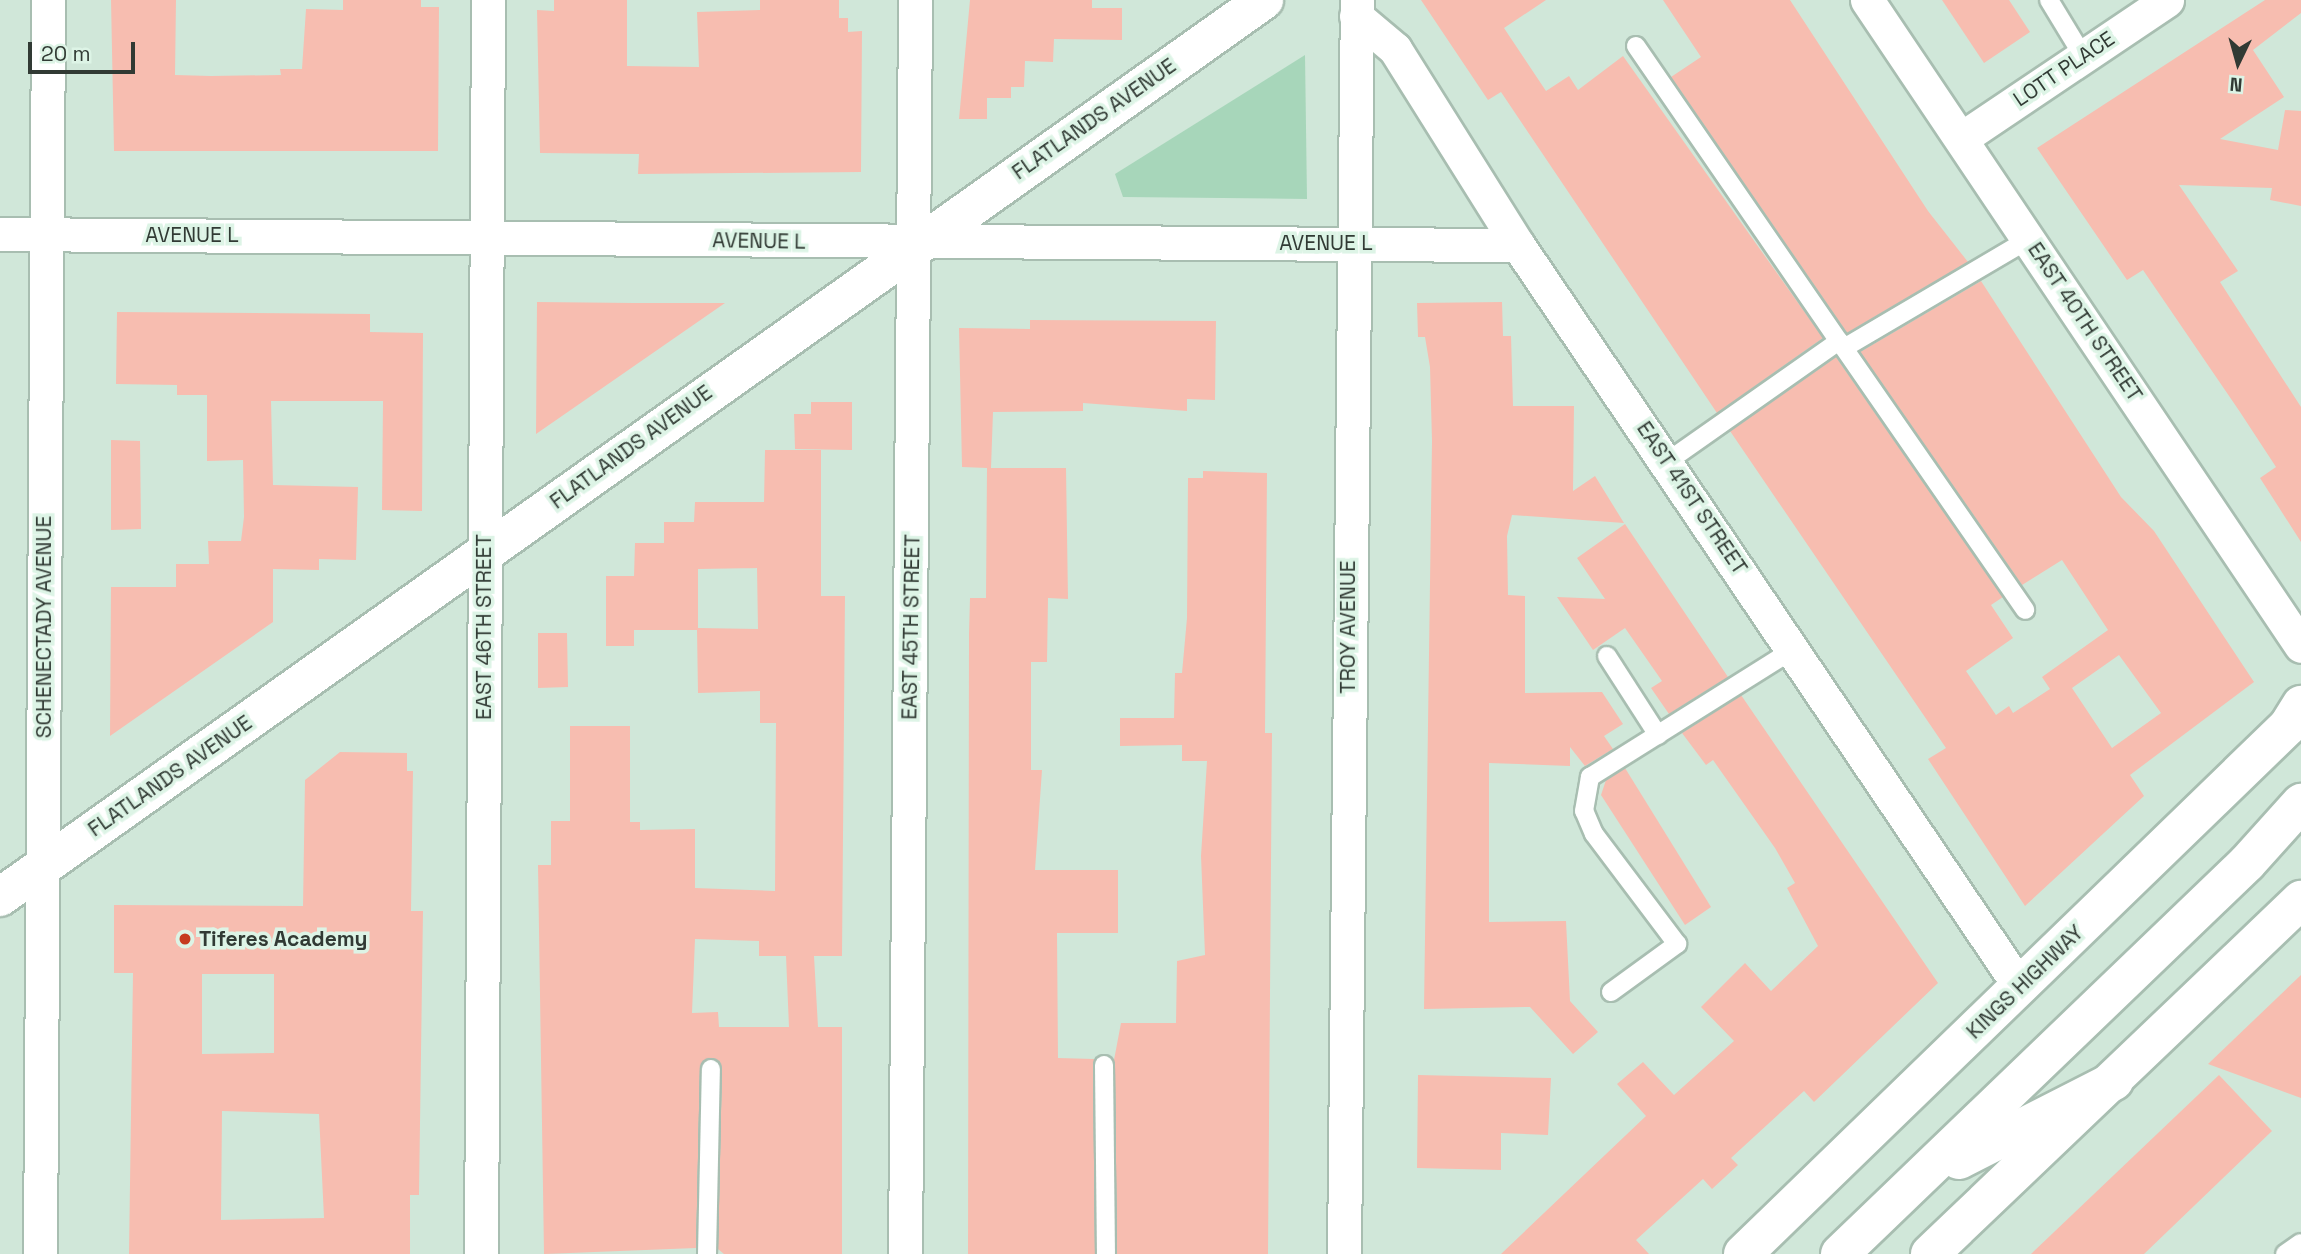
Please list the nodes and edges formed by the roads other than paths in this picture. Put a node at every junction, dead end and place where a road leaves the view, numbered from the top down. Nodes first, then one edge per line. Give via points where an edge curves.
1 (48, 0) edge
2 (488, 0) edge
3 (915, 0) edge
4 (1264, 0) edge
5 (1867, 0) edge
6 (2049, 0) edge
7 (2167, 0) edge
8 (1357, 8) edge
9 (1636, 46) dead end
10 (2083, 56) junction
11 (1962, 138) junction
12 (0, 234) edge
13 (47, 235) junction
14 (486, 237) junction
15 (2029, 239) junction
16 (1351, 242) junction
17 (915, 244) junction
18 (1518, 245) junction
19 (1841, 345) junction
20 (1668, 461) junction
21 (485, 553) junction
22 (2025, 610) dead end
23 (2301, 646) edge
24 (1794, 649) junction
25 (1607, 656) dead end
26 (2301, 705) edge
27 (1658, 734) junction
28 (2301, 803) edge
29 (42, 867) junction
30 (0, 897) edge
31 (2301, 900) edge
32 (2020, 987) junction
33 (1611, 992) dead end
34 (1104, 1065) dead end
35 (711, 1069) dead end
36 (2114, 1081) junction
37 (1923, 1179) junction
38 (2301, 1243) edge
39 (40, 1254) edge
40 (481, 1254) edge
41 (707, 1254) edge
42 (905, 1254) edge
43 (1106, 1254) edge
44 (1344, 1254) edge
45 (1743, 1254) edge
46 (1840, 1254) edge
47 (1930, 1254) edge
48 (2285, 1254) edge

1 - 13 street, SCHENECTADY AVENUE
2 - 14 street, EAST 46TH STREET
3 - 17 street, EAST 45TH STREET
4 - 17 main road, FLATLANDS AVENUE
5 - 11 street, EAST 40TH STREET
6 - 10 lane
7 - 10 street, LOTT PLACE
8 - 16 street, TROY AVENUE
8 - 18 street, EAST 41ST STREET via 1395,49
9 - 19 lane
10 - 11 street, LOTT PLACE
11 - 15 street, EAST 40TH STREET
12 - 13 street, AVENUE L
13 - 14 street, AVENUE L
13 - 29 street, SCHENECTADY AVENUE
14 - 17 street, AVENUE L
14 - 21 street, EAST 46TH STREET
15 - 19 lane
15 - 23 street, EAST 40TH STREET
16 - 17 street, AVENUE L
16 - 18 street, AVENUE L
16 - 44 street, TROY AVENUE
17 - 21 main road, FLATLANDS AVENUE
17 - 42 street, EAST 45TH STREET
18 - 20 street, EAST 41ST STREET
19 - 20 lane
19 - 22 lane
20 - 24 street, EAST 41ST STREET
21 - 29 main road, FLATLANDS AVENUE
21 - 40 street, EAST 46TH STREET
24 - 27 lane
24 - 32 street, EAST 41ST STREET
25 - 27 lane
26 - 32 main road, KINGS HIGHWAY via 2288,726
27 - 33 lane via 1590,777 1583,793 1594,834 1676,944
28 - 37 main road
29 - 30 main road, FLATLANDS AVENUE
29 - 39 street, SCHENECTADY AVENUE
31 - 36 main road
32 - 45 main road, KINGS HIGHWAY
34 - 43 lane
35 - 41 lane
36 - 37 main road
36 - 47 main road
37 - 46 main road
38 - 48 lane

